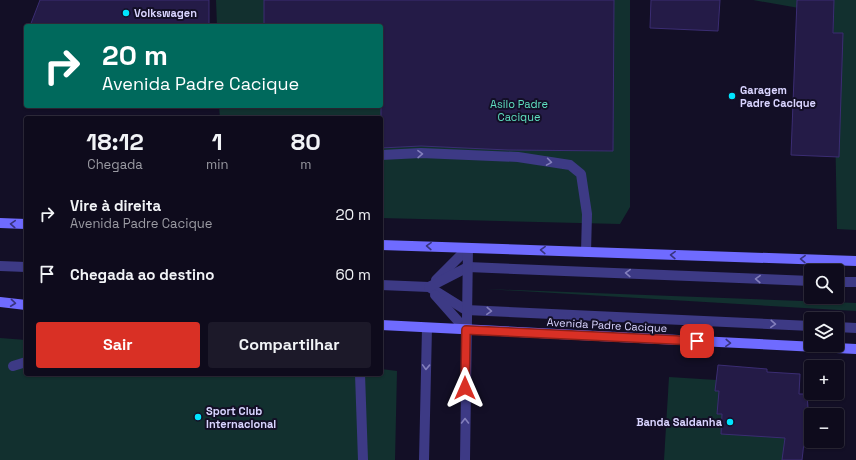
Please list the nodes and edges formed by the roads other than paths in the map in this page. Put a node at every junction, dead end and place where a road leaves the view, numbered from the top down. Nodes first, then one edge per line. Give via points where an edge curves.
1 (383, 155) edge
2 (0, 223) edge
3 (24, 224) edge
4 (383, 245) edge
5 (468, 248) junction
6 (586, 252) junction
7 (856, 261) edge
8 (0, 266) edge
9 (24, 267) edge
10 (468, 267) junction
11 (804, 281) edge
12 (844, 282) edge
13 (856, 282) edge
14 (383, 285) edge
15 (429, 287) junction
16 (0, 302) edge
17 (24, 305) edge
18 (466, 310) junction
19 (383, 325) edge
20 (804, 326) edge
21 (844, 327) edge
22 (427, 328) junction
23 (856, 328) edge
24 (466, 330) junction
25 (856, 349) edge
26 (24, 363) edge
27 (13, 366) dead end
28 (360, 376) edge
29 (363, 460) edge
30 (424, 460) edge
31 (465, 460) edge

1 -> 6 street via 421,153 518,157 570,165 581,174 587,214
3 -> 2 main road
5 -> 4 main road
6 -> 5 main road
5 - 10 street
5 - 15 street
7 -> 6 main road
8 - 9 street
11 -> 10 street
10 - 15 street
10 - 18 street
12 - 13 street
14 - 15 street
15 - 18 street
15 - 24 street
16 -> 17 main road
18 -> 20 street
18 - 24 street
19 - 22 main road, Avenida Padre Cacique
21 - 23 street
22 - 24 main road, Avenida Padre Cacique
22 -> 30 street
24 -> 25 main road, Avenida Padre Cacique
31 -> 24 street
26 - 27 street
28 - 29 street

